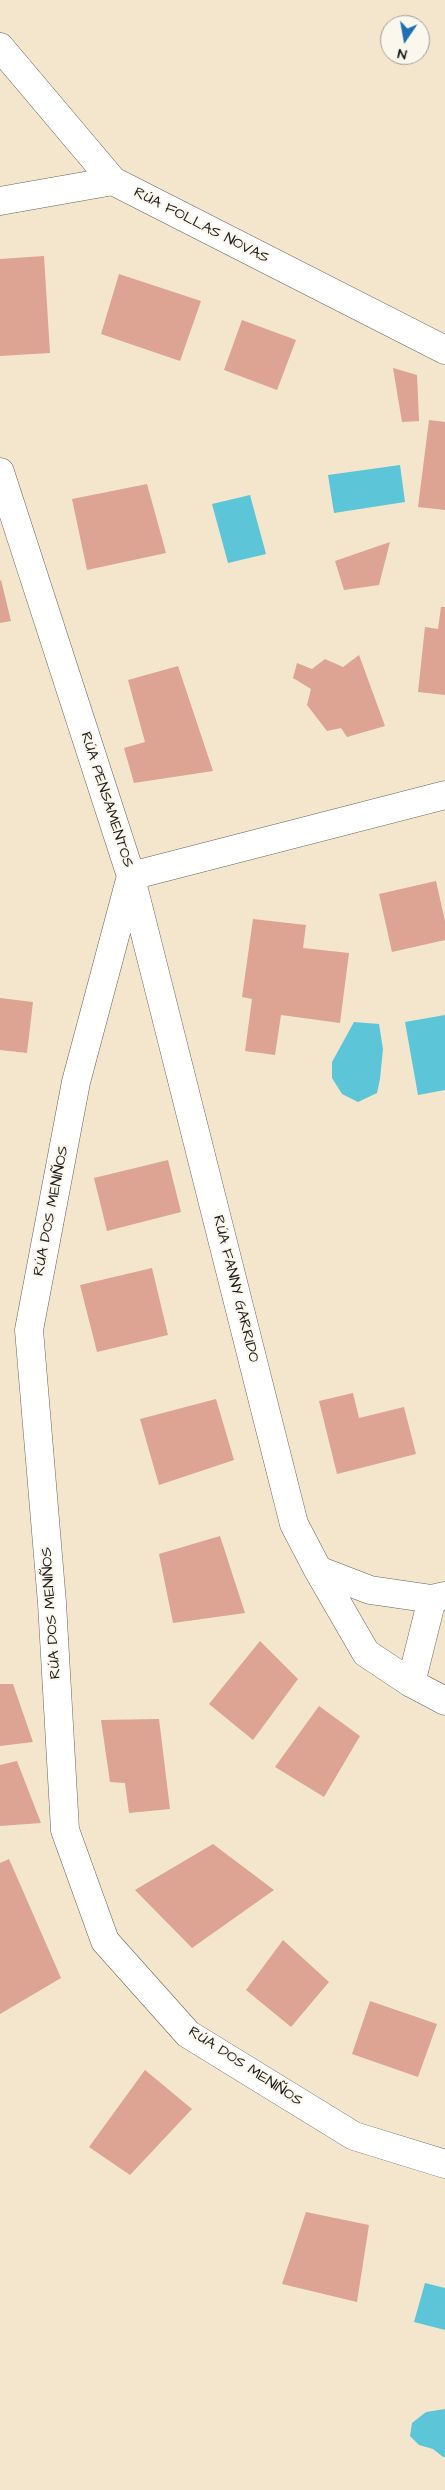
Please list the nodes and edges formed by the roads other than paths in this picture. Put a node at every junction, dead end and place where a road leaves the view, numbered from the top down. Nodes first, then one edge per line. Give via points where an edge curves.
1 (0, 47) edge
2 (113, 181) junction
3 (0, 200) edge
4 (445, 350) edge
5 (0, 472) edge
6 (445, 795) edge
7 (131, 876) junction
8 (318, 1570) junction
9 (438, 1598) edge
10 (410, 1684) junction
11 (445, 1700) edge
12 (445, 2164) edge

1 - 2 street, RÚA FOLLAS NOVAS
2 - 3 street
2 - 4 street, RÚA FOLLAS NOVAS
5 - 7 street, RÚA PENSAMENTOS
6 - 7 street, RÚA PENSAMENTOS
7 - 8 street, RÚA FANNY GARRIDO via 294,1524
7 - 12 street, RÚA DOS MENIÑOS via 76,1082 29,1330 52,1603 65,1830 105,1941 188,2034 354,2136
8 - 9 street via 370,1590
8 - 10 street, RÚA FANNY GARRIDO via 366,1653
9 - 10 street
10 - 11 street, RÚA FANNY GARRIDO

